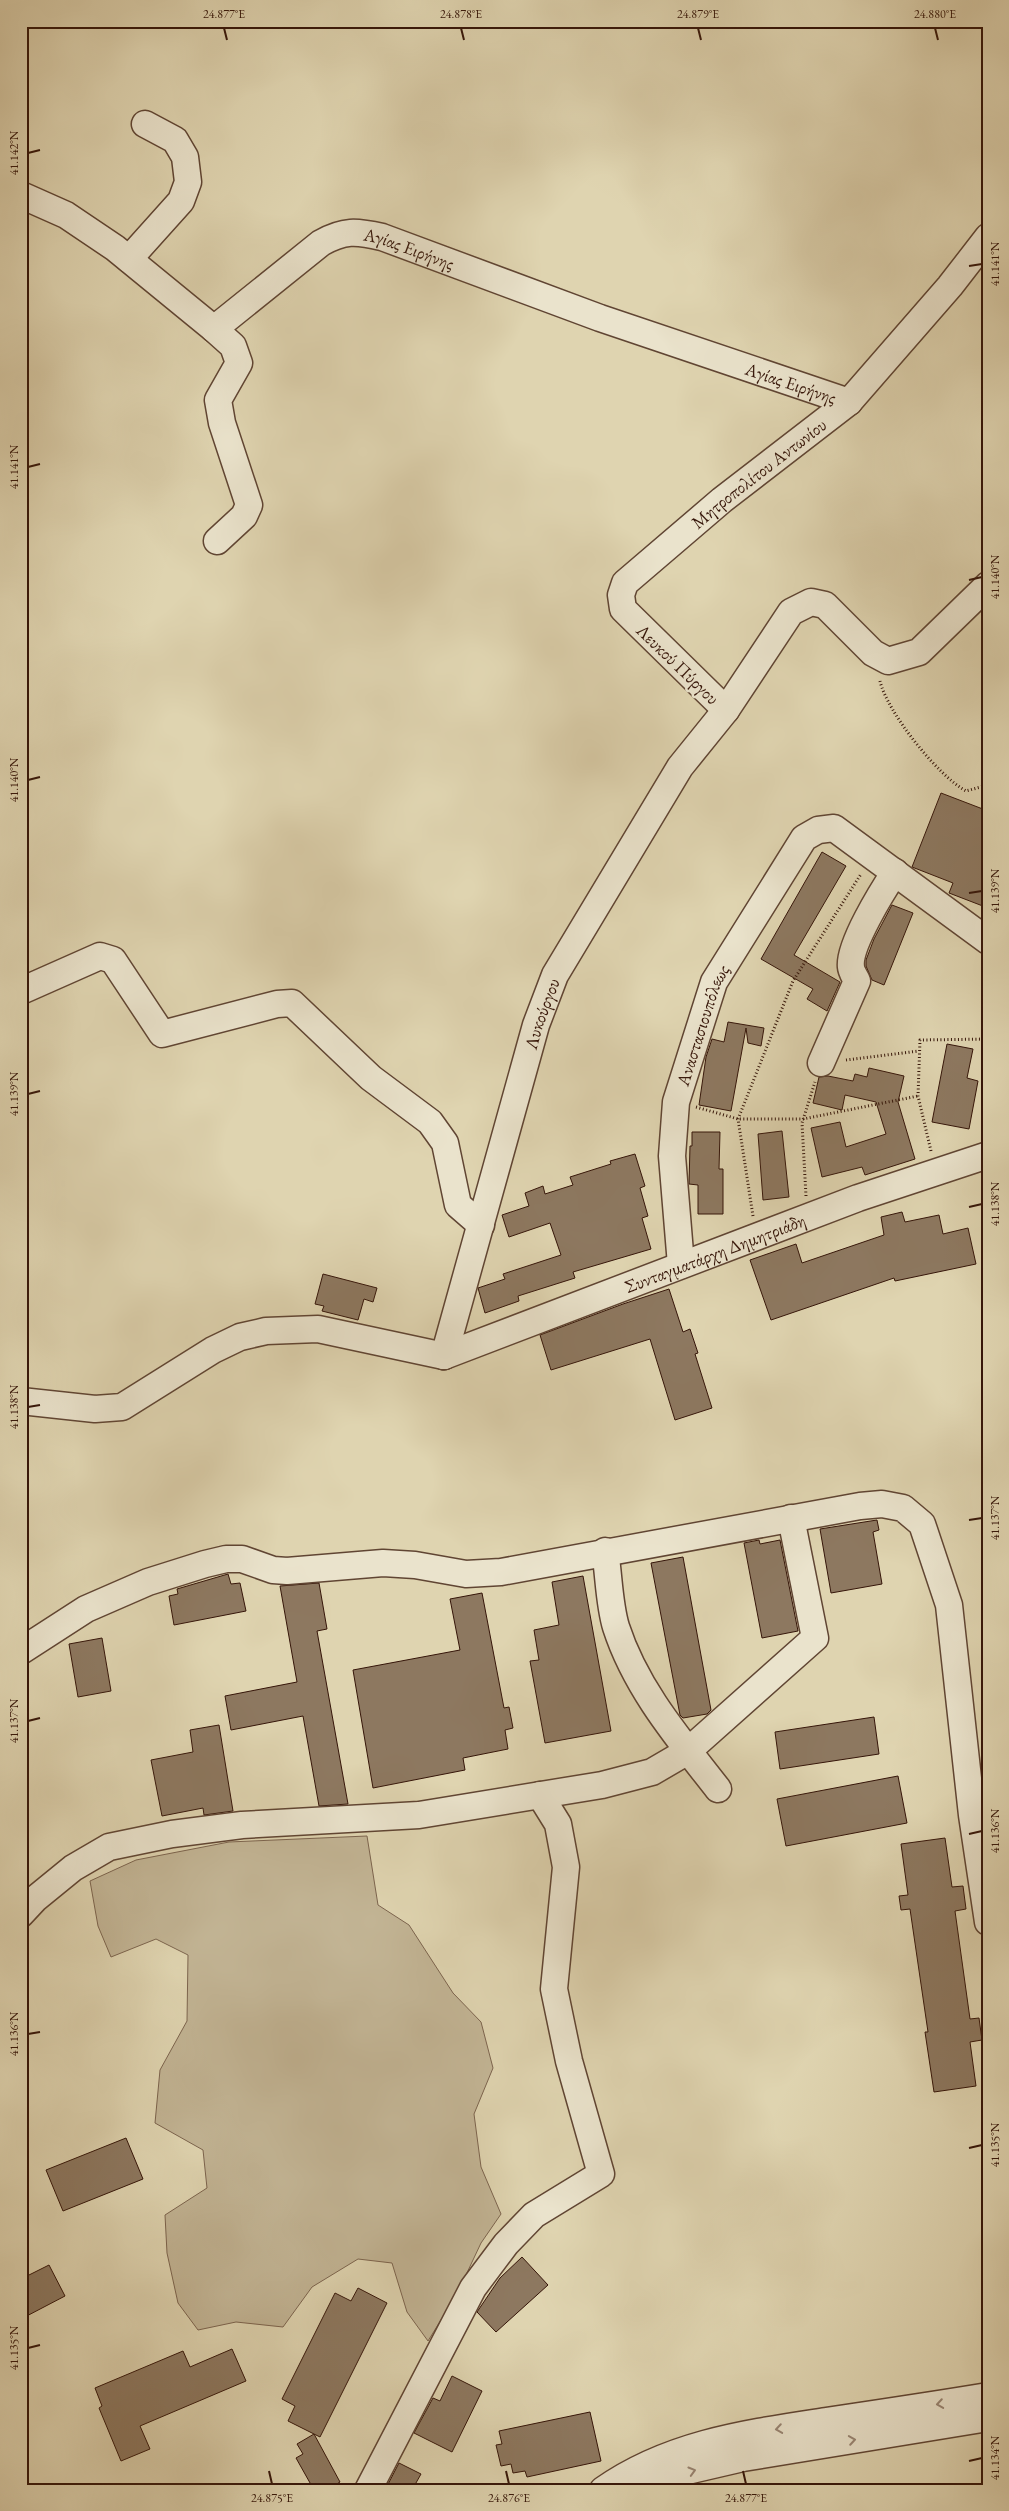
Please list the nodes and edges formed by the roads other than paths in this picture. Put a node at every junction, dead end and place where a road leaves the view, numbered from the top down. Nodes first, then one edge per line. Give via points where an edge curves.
1 (145, 124) dead end
2 (21, 195) edge
3 (988, 236) edge
4 (128, 259) junction
5 (214, 329) junction
6 (850, 402) junction
7 (217, 541) dead end
8 (988, 585) edge
9 (631, 619) joint
10 (726, 710) junction
11 (894, 872) junction
12 (988, 941) edge
13 (21, 990) edge
14 (821, 1063) road end
15 (988, 1155) edge
16 (481, 1225) junction
17 (681, 1265) junction
18 (444, 1356) junction
19 (21, 1401) edge
20 (791, 1518) junction
21 (605, 1552) junction
22 (21, 1651) edge
23 (688, 1751) junction
24 (718, 1789) dead end
25 (540, 1795) junction
26 (21, 1914) edge
27 (988, 1922) edge
28 (988, 2396) edge
29 (988, 2418) edge
30 (368, 2490) edge
31 (604, 2490) edge
32 (647, 2490) edge

1 - 4 street via 175,140 185,156 188,182 181,201
2 - 4 street via 66,215
3 - 6 street, Μητροπολίτου Αντωνίου via 950,286
4 - 5 street
5 - 6 street, Αγίας Ειρήνης via 320,243 337,234 358,231 600,318
5 - 7 street via 233,346 239,363 218,400 222,423 249,505 244,516
6 - 9 street, Μητροπολίτου Αντωνίου via 722,500 624,583 621,595 623,609
8 - 10 street, Λυκούργου via 919,652 881,657 825,605 811,602 791,612
9 - 10 street, Λευκού Πύργου
10 - 16 street, Λυκούργου via 680,767 555,975 536,1025
11 - 12 street
11 - 14 street via 855,946 851,967 857,981
11 - 17 street, Αναστασιουπόλεως via 834,828 818,830 804,838 714,982 676,1102 672,1156
13 - 16 street via 100,956 113,960 162,1034 277,1004 292,1004 371,1078 430,1122 445,1143 458,1205
15 - 17 street, Συνταγματάρχη Δημητριάδη
16 - 18 street, Λυκούργου
17 - 18 street, Συνταγματάρχη Δημητριάδη
18 - 19 street via 318,1329 266,1331 240,1337 213,1350 122,1406 95,1409
20 - 21 street
20 - 23 street via 815,1638
20 - 27 street via 882,1504 903,1508 922,1524 949,1605 972,1815
21 - 22 street via 501,1572 466,1574 382,1563 287,1571 273,1570 242,1559 226,1559 148,1582 86,1610
21 - 23 street via 616,1626 630,1664
23 - 24 street
23 - 25 street via 652,1772 602,1785
25 - 26 street via 419,1815 233,1826 109,1847 73,1868
25 - 30 street via 558,1824 566,1867 554,1989 568,2061 601,2174 534,2216 506,2244 473,2288
28 -> 31 street via 704,2443 657,2459
32 -> 29 street via 687,2472 743,2458

